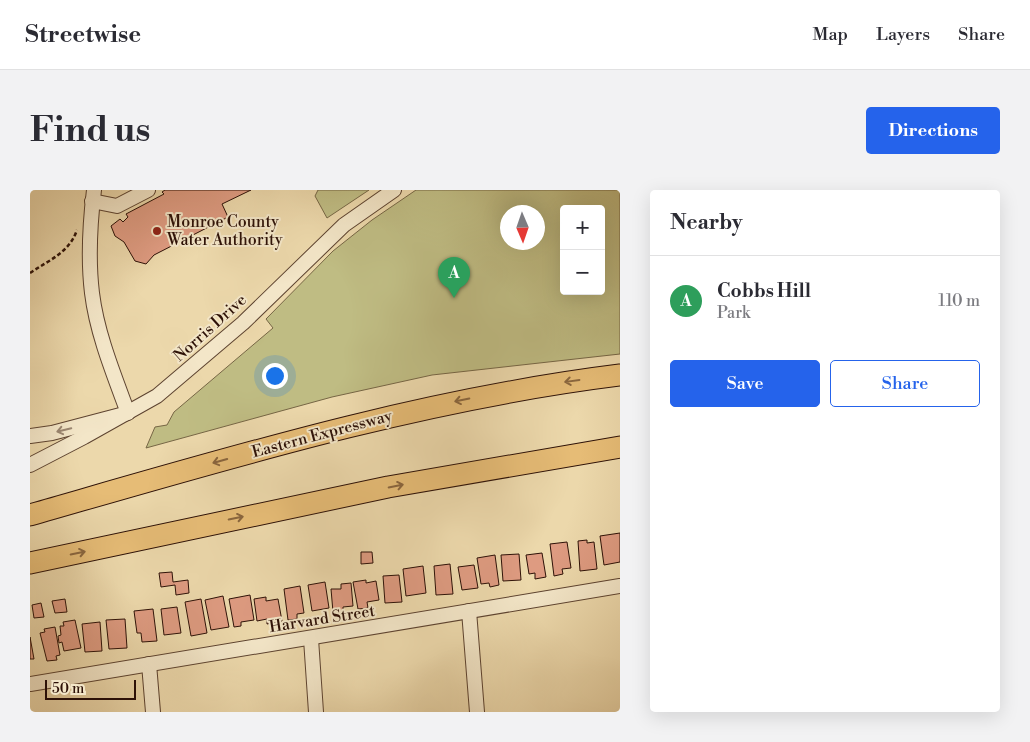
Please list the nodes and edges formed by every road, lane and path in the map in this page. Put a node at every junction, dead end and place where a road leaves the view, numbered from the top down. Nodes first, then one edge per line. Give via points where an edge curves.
1 (148, 190) edge
2 (394, 190) edge
3 (93, 195) edge
4 (79, 222) dead end
5 (30, 273) edge
6 (620, 375) edge
7 (128, 413) junction
8 (30, 436) edge
9 (620, 447) edge
10 (620, 451) edge
11 (564, 457) junction
12 (30, 464) edge
13 (30, 516) edge
14 (30, 563) edge
15 (620, 586) edge
16 (468, 611) junction
17 (311, 639) junction
18 (149, 664) junction
19 (30, 684) edge
20 (153, 712) edge
21 (316, 712) edge
22 (477, 712) edge

1 - 3 street via 117,206
2 - 7 street, Norris Drive via 344,225 243,323 180,378
3 - 7 street via 92,292 103,341
4 - 5 path via 68,247
6 -> 13 highway, Eastern Expressway via 495,393 371,420
7 -> 8 street via 52,434
7 - 12 street, Norris Drive
9 - 11 highway
10 - 11 highway
14 -> 11 highway via 362,493
15 - 16 street, Harvard Street
16 - 17 street, Harvard Street
16 - 22 street
17 - 18 street, Harvard Street
17 - 21 street
18 - 19 street, Harvard Street
18 - 20 street

